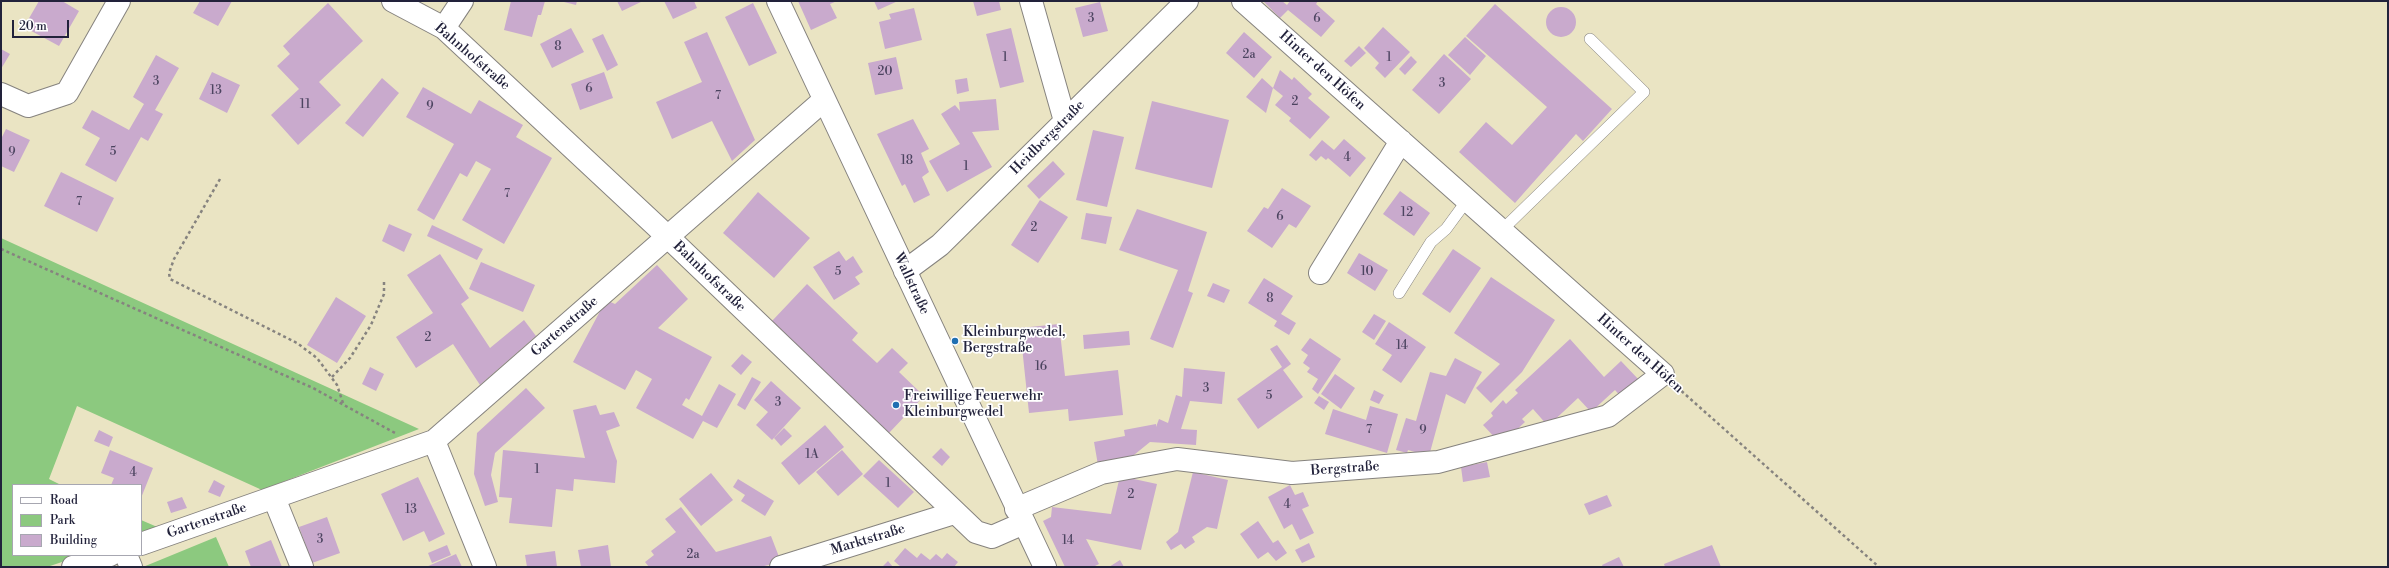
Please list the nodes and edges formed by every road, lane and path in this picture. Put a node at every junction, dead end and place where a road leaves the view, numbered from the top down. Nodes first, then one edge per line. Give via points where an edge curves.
1 (119, 1) edge
2 (393, 1) edge
3 (462, 1) edge
4 (778, 1) edge
5 (1031, 1) edge
6 (1187, 1) edge
7 (1244, 1) edge
8 (444, 28) junction
9 (1590, 39) dead end
10 (1, 94) edge
11 (824, 100) junction
12 (1065, 121) junction
13 (1401, 141) junction
14 (220, 179) dead end
15 (1468, 199) junction
16 (1502, 230) junction
17 (668, 237) junction
18 (1, 249) edge
19 (905, 271) junction
20 (1320, 273) dead end
21 (384, 281) dead end
22 (1399, 293) dead end
23 (1663, 374) junction
24 (332, 377) junction
25 (343, 404) junction
26 (396, 433) dead end
27 (434, 441) junction
28 (274, 498) junction
29 (954, 513) junction
30 (1020, 516) junction
31 (142, 544) edge
32 (107, 556) edge
33 (126, 556) edge
34 (73, 567) edge
35 (131, 567) edge
36 (302, 567) edge
37 (485, 567) edge
38 (781, 567) edge
39 (1045, 567) edge
40 (1879, 567) edge

1 - 10 street via 67,93 28,106
2 - 8 street, Bahnhofstraße
3 - 8 street
4 - 11 street, Wallstraße
5 - 12 street
6 - 12 street, Heidbergstraße
7 - 13 street, Hinter den Höfen
8 - 17 street, Bahnhofstraße
9 - 16 lane via 1644,92
11 - 17 street, Gartenstraße
11 - 19 street, Wallstraße
12 - 19 street, Heidbergstraße via 940,245
13 - 15 street, Hinter den Höfen
13 - 20 street
14 - 24 path via 174,259 169,273 170,279 297,343 317,358
15 - 16 street, Hinter den Höfen
15 - 22 lane via 1446,229 1431,242
16 - 23 street, Hinter den Höfen
17 - 27 street, Gartenstraße
17 - 29 street, Bahnhofstraße
18 - 25 path via 313,388
19 - 30 street, Wallstraße
21 - 24 path via 384,294 371,325 350,358
23 - 30 street, Bergstraße via 1608,416 1438,462 1292,473 1177,459 1102,473
23 - 40 path, Hinter den Höfen
24 - 25 path
25 - 26 path
27 - 28 street, Gartenstraße
27 - 37 street
28 - 31 street, Gartenstraße
28 - 36 street
29 - 30 street, Bahnhofstraße via 976,532 992,537
29 - 38 street, Marktstraße
30 - 39 street, Wallstraße
32 - 34 street
33 - 35 street

